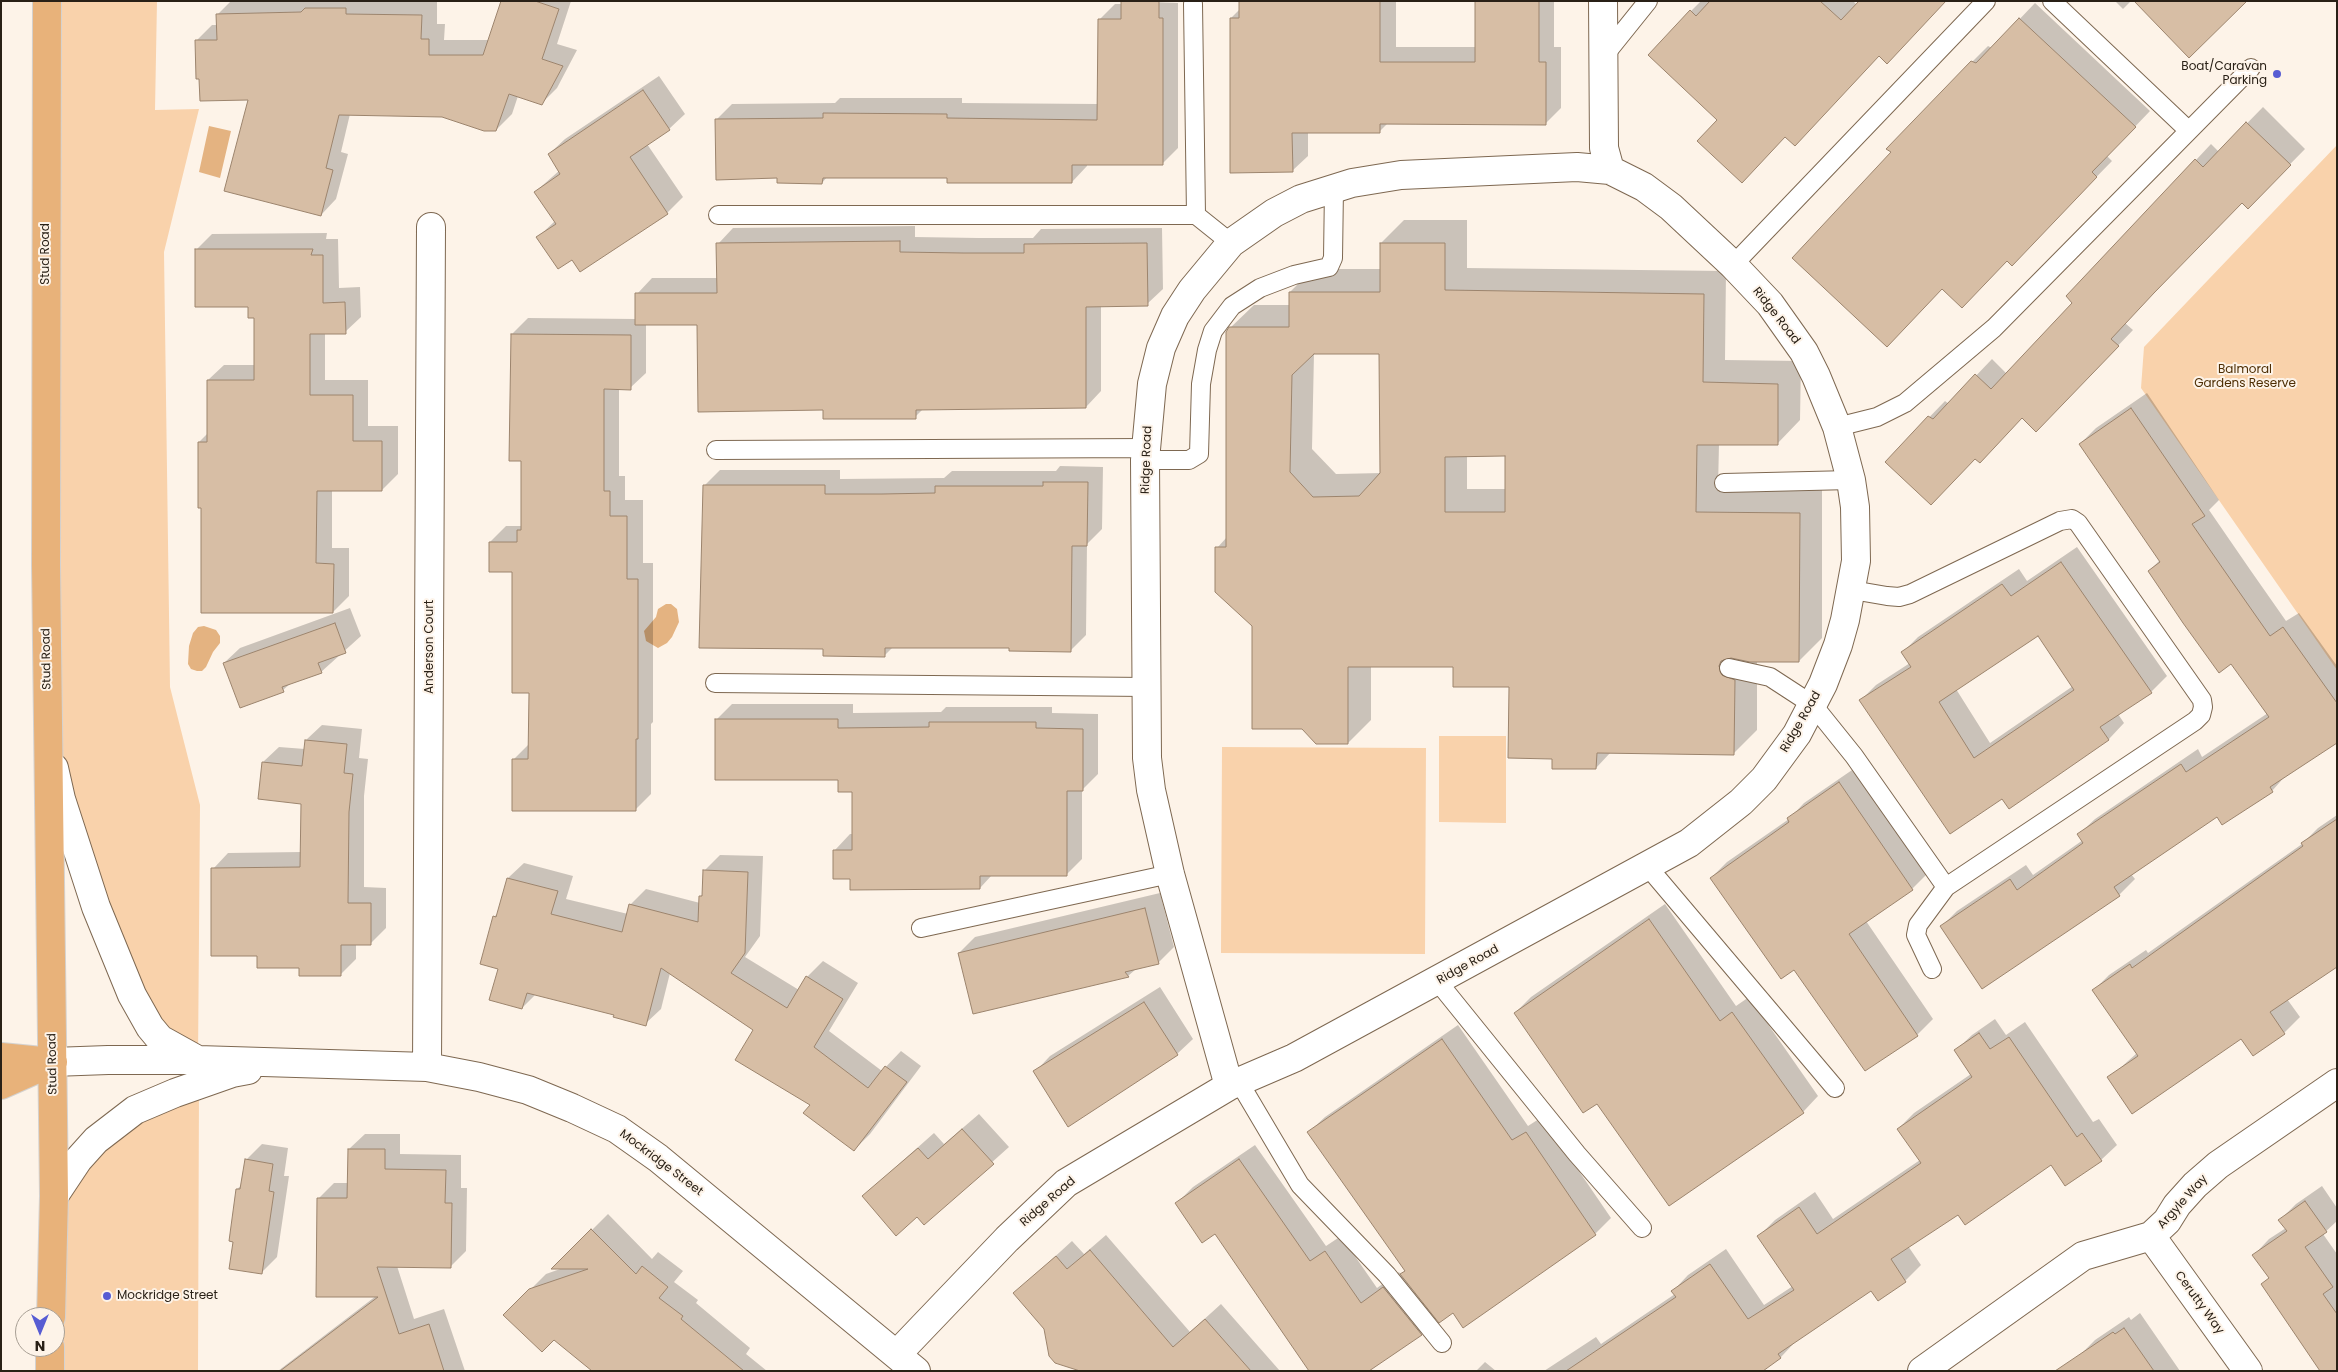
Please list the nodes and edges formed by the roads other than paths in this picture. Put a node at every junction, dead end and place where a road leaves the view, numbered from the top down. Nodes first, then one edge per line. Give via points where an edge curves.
1 (47, 1) edge
2 (1603, 1) edge
3 (1648, 1) edge
4 (1986, 1) edge
5 (2052, 1) edge
6 (1193, 4) dead end
7 (1603, 56) junction
8 (2251, 68) dead end
9 (2188, 130) junction
10 (1610, 170) junction
11 (1334, 188) junction
12 (718, 215) dead end
13 (1196, 215) junction
14 (431, 227) dead end
15 (1232, 243) junction
16 (1733, 265) junction
17 (1836, 427) junction
18 (716, 450) dead end
19 (1146, 454) junction
20 (1851, 480) junction
21 (1724, 483) dead end
22 (1852, 590) junction
23 (1729, 668) dead end
24 (716, 683) dead end
25 (1147, 687) junction
26 (1813, 705) junction
27 (48, 743) junction
28 (1648, 867) junction
29 (1170, 874) junction
30 (1946, 887) junction
31 (921, 928) dead end
32 (1932, 969) dead end
33 (1438, 982) junction
34 (1, 1057) edge
35 (198, 1060) junction
36 (53, 1062) junction
37 (284, 1063) junction
38 (427, 1067) junction
39 (2337, 1083) edge
40 (1234, 1084) junction
41 (1, 1085) edge
42 (1835, 1088) dead end
43 (54, 1196) junction
44 (1642, 1228) dead end
45 (2151, 1236) junction
46 (51, 1307) edge
47 (1442, 1343) dead end
48 (50, 1357) edge
49 (907, 1363) edge
50 (50, 1371) edge
51 (1922, 1371) edge
52 (2248, 1371) edge

1 - 27 highway, Stud Road
2 - 7 street
3 - 7 lane
4 - 16 lane
5 - 9 lane
6 - 13 lane
7 - 10 street via 1604,148
8 - 9 lane
9 - 17 lane via 1994,328 1918,394 1877,417
10 - 11 street, Ridge Road via 1577,166 1401,175
10 - 16 street, Ridge Road via 1644,187 1671,207
11 - 15 street, Ridge Road via 1301,199 1274,213
11 - 19 lane via 1333,258 1328,267 1260,288 1232,306 1213,331 1201,384 1199,454 1189,460
12 - 13 lane
13 - 15 lane
14 - 38 street, Anderson Court
15 - 19 street, Ridge Road via 1192,290 1175,316 1161,348 1152,384
16 - 17 street, Ridge Road via 1770,304 1804,352
17 - 20 street, Ridge Road
18 - 19 lane
19 - 25 street, Ridge Road
20 - 21 lane
20 - 22 street, Ridge Road via 1856,533
22 - 26 street, Ridge Road via 1838,645
22 - 30 lane via 1899,597 1910,594 2060,521 2072,519 2078,523 2202,700 2201,715 2195,721
23 - 26 lane via 1770,677
24 - 25 lane
25 - 29 street, Ridge Road via 1147,758
26 - 28 street, Ridge Road via 1781,756 1741,802 1689,843
26 - 30 lane via 1854,756
27 - 35 street via 61,799 96,907 132,995 160,1039
27 - 36 highway, Stud Road
28 - 33 street, Ridge Road
28 - 42 lane
29 - 31 lane
29 - 40 street, Ridge Road
30 - 32 lane via 1918,925 1916,935
33 - 40 street, Ridge Road via 1294,1058
33 - 44 lane via 1577,1154
34 - 36 highway
35 - 36 street, Mockridge Street
35 - 37 street, Mockridge Street
36 - 41 highway
36 - 43 highway, Stud Road
37 - 38 street, Mockridge Street
37 - 43 street via 232,1073 135,1110 96,1140
38 - 49 street, Mockridge Street via 528,1090 616,1129 695,1188
39 - 45 street, Argyle Way via 2218,1165 2195,1185
40 - 47 lane via 1300,1185 1387,1275
40 - 49 street, Ridge Road via 1066,1183 1007,1238
43 - 46 highway, Stud Road
45 - 51 street, Argyle Way via 2083,1256
45 - 52 street, Cerutty Way
48 - 50 highway

